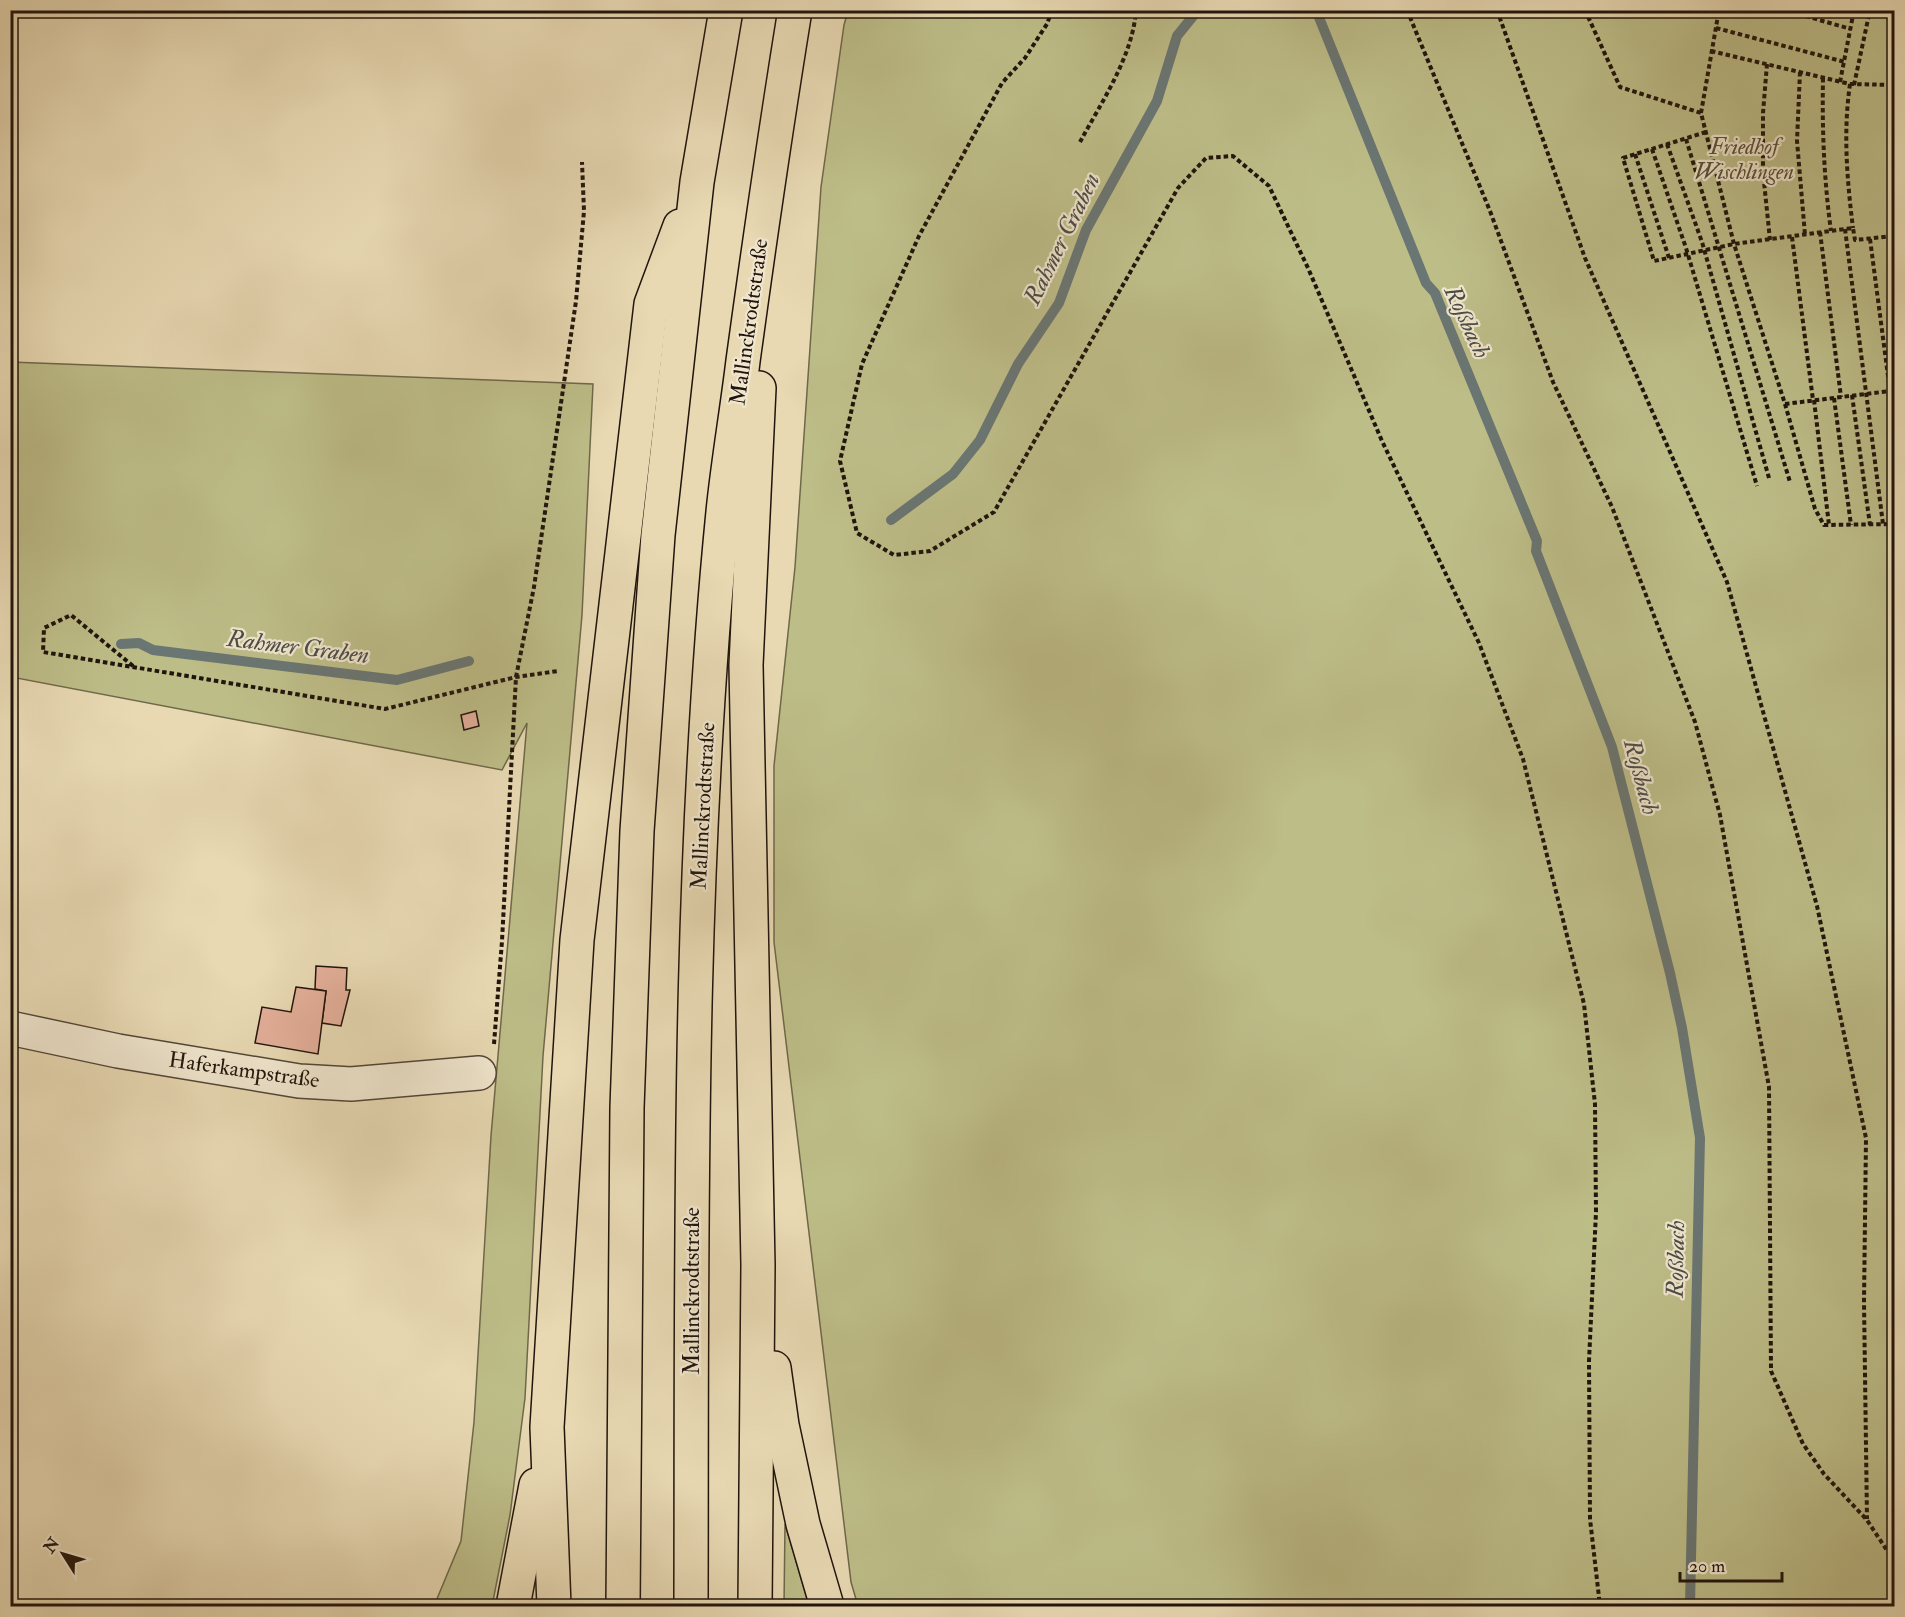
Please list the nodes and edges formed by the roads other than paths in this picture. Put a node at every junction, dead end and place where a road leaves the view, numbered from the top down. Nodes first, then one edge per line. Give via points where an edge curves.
1 (726, 10) edge
2 (795, 10) edge
3 (769, 172) junction
4 (697, 182) junction
5 (10, 1028) edge
6 (479, 1073) road end
7 (758, 1265) junction
8 (547, 1427) junction
9 (513, 1606) edge
10 (554, 1606) edge
11 (623, 1606) edge
12 (691, 1606) edge
13 (755, 1606) edge
14 (827, 1606) edge

1 - 4 highway
2 - 3 highway, Mallinckrodtstraße
3 - 7 highway via 746,665
3 - 12 highway, Mallinckrodtstraße via 723,510 702,811 692,1125
4 - 8 highway via 649,315 577,940
4 - 11 highway via 658,535 637,831 627,1108
5 - 6 street, Haferkampstraße via 118,1051 299,1081 396,1082
7 - 13 highway
7 - 14 highway via 782,1425 803,1524
8 - 9 highway
8 - 10 highway

